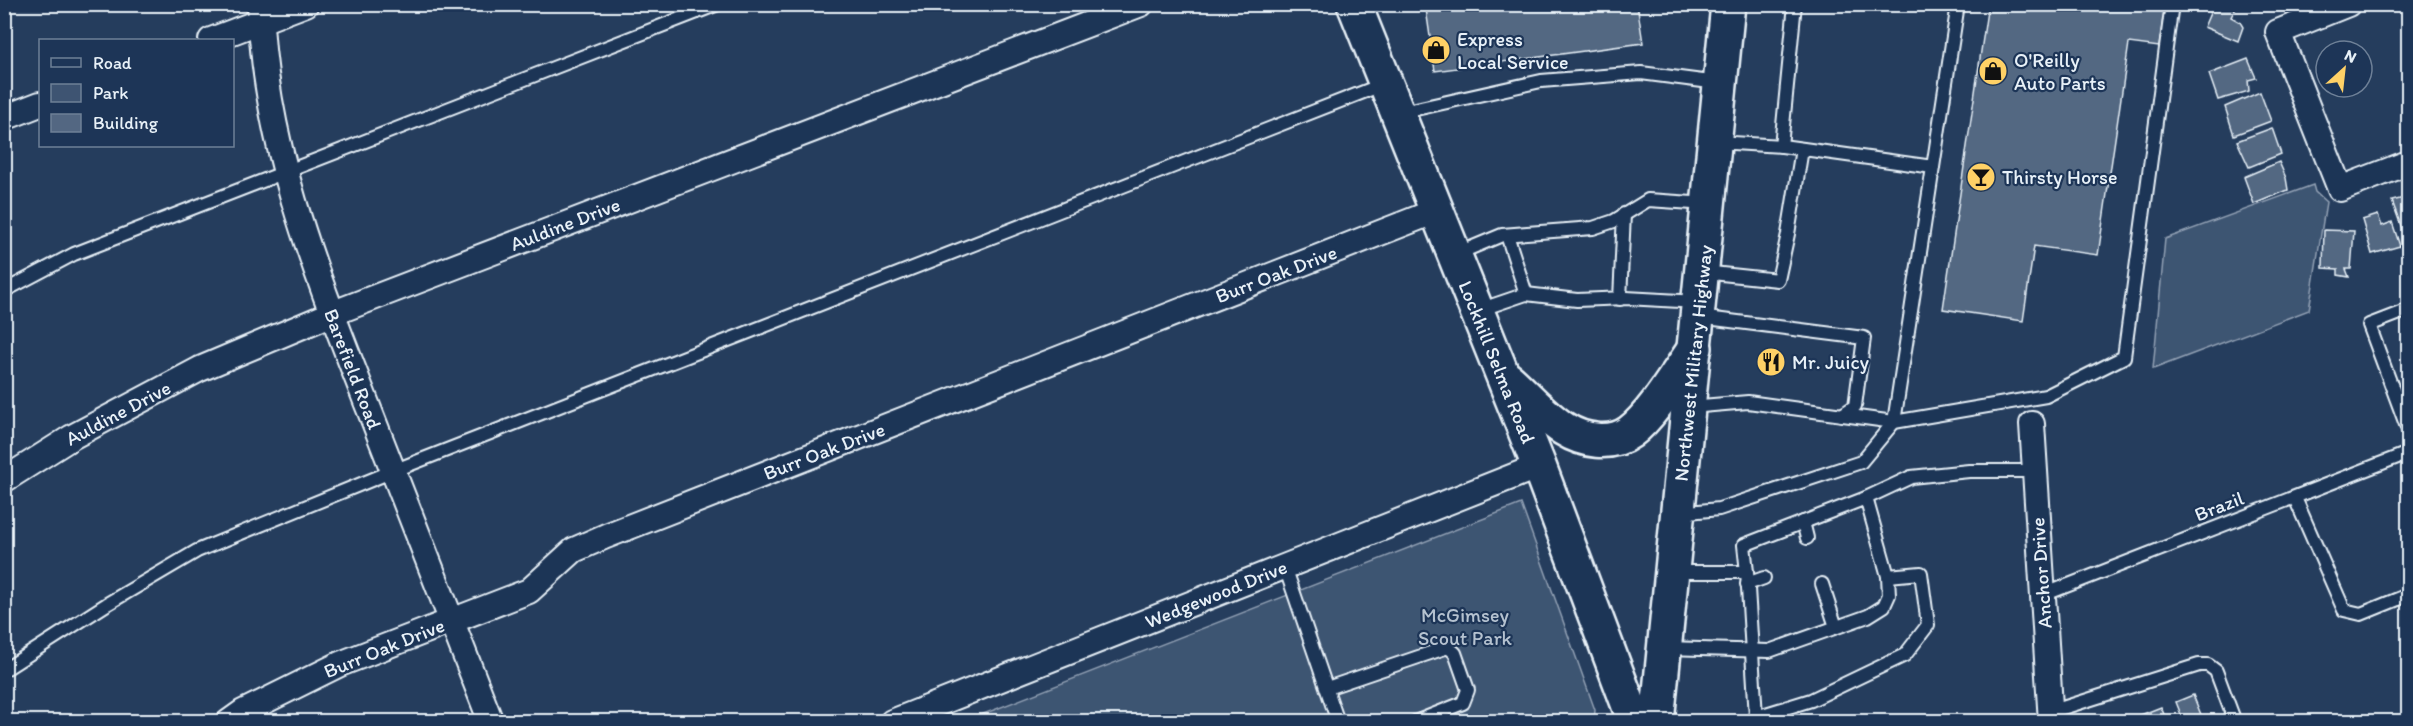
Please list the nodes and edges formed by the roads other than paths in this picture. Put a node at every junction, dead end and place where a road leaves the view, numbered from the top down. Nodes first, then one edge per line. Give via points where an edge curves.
1 (306, 4) edge
2 (718, 4) edge
3 (1142, 4) edge
4 (1353, 4) edge
5 (1728, 4) edge
6 (1795, 4) edge
7 (1958, 4) edge
8 (2172, 4) edge
9 (2348, 4) edge
10 (260, 13) edge
11 (213, 39) edge
12 (1720, 84) junction
13 (1390, 99) junction
14 (39, 104) edge
15 (4, 118) edge
16 (1715, 142) junction
17 (1781, 146) junction
18 (1802, 149) junction
19 (2409, 163) edge
20 (1933, 167) junction
21 (284, 172) junction
22 (1709, 204) junction
23 (1436, 211) junction
24 (1624, 214) junction
25 (1507, 235) junction
26 (1454, 255) junction
27 (4, 291) edge
28 (1526, 294) junction
29 (1620, 298) junction
30 (1476, 310) junction
31 (1699, 310) junction
32 (2409, 310) edge
33 (331, 314) junction
34 (1500, 371) junction
35 (1689, 407) junction
36 (1842, 415) junction
37 (1894, 422) junction
38 (2032, 424) dead end
39 (2409, 430) edge
40 (2409, 453) edge
41 (1539, 466) junction
42 (393, 471) junction
43 (2035, 471) junction
44 (4, 480) edge
45 (1866, 498) junction
46 (2295, 498) junction
47 (1678, 513) junction
48 (1803, 522) junction
49 (1807, 538) dead end
50 (1285, 567) junction
51 (1672, 572) junction
52 (1888, 576) junction
53 (1747, 578) junction
54 (1764, 578) dead end
55 (1822, 584) dead end
56 (2043, 595) junction
57 (2409, 595) edge
58 (452, 621) junction
59 (1836, 627) junction
60 (1665, 648) junction
61 (1752, 651) junction
62 (4, 670) edge
63 (1327, 688) junction
64 (2050, 717) edge
65 (1756, 719) edge
66 (229, 722) edge
67 (491, 722) edge
68 (892, 722) edge
69 (1338, 722) edge
70 (1414, 722) edge
71 (1635, 722) edge
72 (1657, 722) edge
73 (2235, 722) edge

1 - 10 street
2 - 21 lane
3 - 33 street, Auldine Drive
4 - 13 main road, Lockhill Selma Road
5 - 12 main road, Northwest Military Highway
6 - 17 lane
7 - 20 lane
8 - 37 lane via 2124,357 2046,396
9 - 19 street via 2278,32 2340,189
10 - 11 street
10 - 21 street, Barefield Road via 267,81
12 - 13 lane via 1641,73
12 - 16 main road, Northwest Military Highway
13 - 23 main road, Lockhill Selma Road
13 - 42 lane
14 - 15 street
16 - 17 lane
16 - 22 main road, Northwest Military Highway
17 - 18 lane
18 - 20 lane
18 - 31 lane via 1778,280
20 - 37 lane
21 - 27 lane via 74,254
21 - 33 street, Barefield Road
22 - 24 lane via 1648,200
22 - 31 main road, Northwest Military Highway
23 - 26 main road, Lockhill Selma Road
23 - 58 street, Burr Oak Drive via 606,536 574,550 529,591
24 - 25 lane via 1593,228
24 - 29 lane
25 - 26 lane
25 - 28 lane
26 - 30 main road, Lockhill Selma Road
28 - 29 lane via 1577,300
28 - 30 lane
29 - 31 lane
30 - 34 main road, Lockhill Selma Road
31 - 34 main road via 1643,419 1628,433 1611,439 1594,441 1564,430
31 - 35 main road, Northwest Military Highway
31 - 36 lane via 1863,338 1855,406
32 - 39 lane via 2369,325
33 - 42 street, Barefield Road
33 - 44 street, Auldine Drive via 201,369 72,437
34 - 41 main road, Lockhill Selma Road
35 - 36 lane via 1748,402
35 - 47 main road, Northwest Military Highway
36 - 37 lane
37 - 47 lane via 1861,462 1719,509
38 - 43 street, Anchor Drive
40 - 46 lane, Brazil
41 - 50 street, Wedgewood Drive
41 - 71 main road, Lockhill Selma Road
42 - 58 street, Barefield Road
42 - 62 lane via 197,551
43 - 45 lane via 1969,471 1911,477
43 - 56 street, Anchor Drive
45 - 48 lane
45 - 52 lane
46 - 56 lane, Brazil
46 - 57 lane via 2344,610 2361,614
47 - 51 main road, Northwest Military Highway
48 - 49 lane
48 - 53 lane via 1744,545
50 - 63 lane
50 - 68 street, Wedgewood Drive
51 - 53 lane
51 - 60 main road, Northwest Military Highway
52 - 59 lane via 1889,596 1884,606
52 - 65 lane via 1921,573 1928,626 1905,655 1811,700
53 - 54 lane
53 - 61 lane
55 - 59 lane
56 - 64 street, Anchor Drive
58 - 66 street, Burr Oak Drive via 340,664
58 - 67 street, Barefield Road
59 - 61 lane via 1769,651
60 - 61 lane
60 - 72 main road, Northwest Military Highway
61 - 65 lane
63 - 69 lane
63 - 70 lane via 1448,647 1455,653 1468,690 1463,703
64 - 73 lane via 2208,665 2216,671

